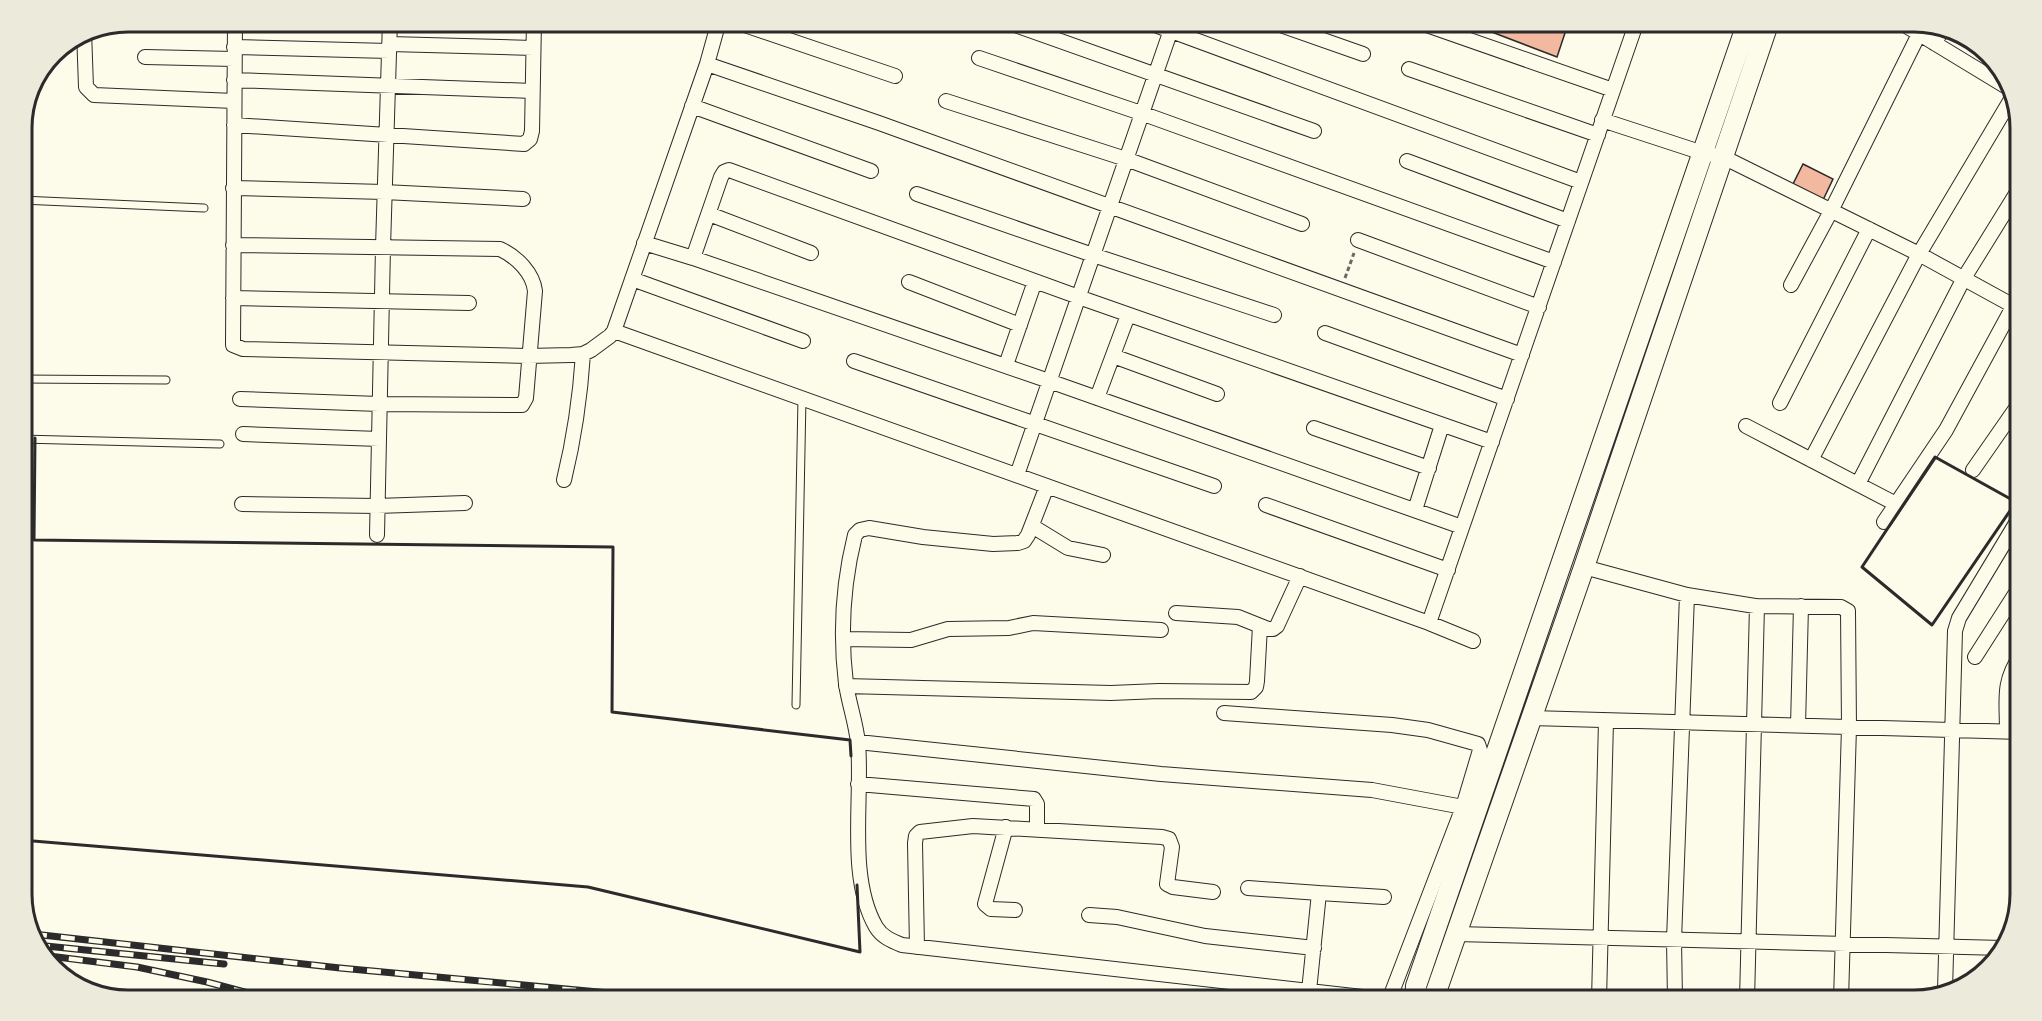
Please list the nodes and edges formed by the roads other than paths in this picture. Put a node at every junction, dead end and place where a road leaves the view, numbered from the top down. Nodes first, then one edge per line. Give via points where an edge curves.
1 (235, 32) edge
2 (390, 32) edge
3 (534, 32) edge
4 (716, 32) edge
5 (765, 32) edge
6 (1035, 32) edge
7 (1170, 32) edge
8 (1188, 32) edge
9 (1300, 32) edge
10 (1447, 32) edge
11 (1633, 32) edge
12 (1744, 32) edge
13 (1765, 32) edge
14 (1916, 32) edge
15 (1919, 34) junction
16 (1939, 35) edge
17 (84, 42) edge
18 (1934, 43) junction
19 (390, 48) junction
20 (533, 48) junction
21 (234, 53) junction
22 (1363, 54) dead end
23 (145, 57) dead end
24 (978, 58) dead end
25 (707, 64) junction
26 (1409, 69) dead end
27 (1155, 75) junction
28 (895, 76) dead end
29 (234, 80) junction
30 (1999, 81) edge
31 (388, 86) junction
32 (1613, 90) junction
33 (532, 91) junction
34 (946, 100) dead end
35 (234, 101) junction
36 (2008, 105) edge
37 (692, 106) junction
38 (1141, 113) junction
39 (1602, 120) junction
40 (234, 125) junction
41 (1314, 131) dead end
42 (387, 135) junction
43 (1598, 135) junction
44 (1703, 153) junction
45 (1723, 157) junction
46 (1126, 159) junction
47 (1407, 161) dead end
48 (871, 171) dead end
49 (1581, 182) junction
50 (233, 188) junction
51 (384, 192) junction
52 (917, 194) dead end
53 (523, 199) dead end
54 (32, 200) edge
55 (2010, 204) edge
56 (1109, 207) junction
57 (204, 208) dead end
58 (1831, 211) junction
59 (709, 214) junction
60 (1568, 221) junction
61 (1302, 224) dead end
62 (1869, 229) junction
63 (1358, 240) road end
64 (644, 243) junction
65 (232, 245) junction
66 (382, 247) junction
67 (811, 253) dead end
68 (1919, 254) junction
69 (1093, 255) junction
70 (693, 258) junction
71 (1554, 261) junction
72 (632, 279) junction
73 (1964, 279) junction
74 (1035, 281) junction
75 (909, 282) dead end
76 (1791, 285) dead end
77 (1078, 297) junction
78 (232, 298) junction
79 (381, 300) junction
80 (469, 303) dead end
81 (2010, 304) edge
82 (1539, 307) junction
83 (1128, 315) junction
84 (1274, 315) dead end
85 (2010, 320) edge
86 (1020, 325) junction
87 (614, 331) junction
88 (1325, 333) dead end
89 (803, 341) dead end
90 (380, 351) junction
91 (583, 354) junction
92 (1522, 355) junction
93 (528, 356) junction
94 (1113, 356) junction
95 (854, 360) dead end
96 (1006, 366) junction
97 (32, 379) edge
98 (166, 380) dead end
99 (1049, 381) junction
100 (1217, 394) dead end
101 (802, 398) junction
102 (1097, 398) junction
103 (240, 399) dead end
104 (1507, 399) junction
105 (1780, 403) dead end
106 (379, 404) junction
107 (2010, 417) edge
108 (1035, 423) junction
109 (1442, 425) junction
110 (1746, 426) dead end
111 (1314, 428) dead end
112 (243, 434) dead end
113 (32, 439) edge
114 (379, 439) junction
115 (1492, 442) junction
116 (220, 444) dead end
117 (1811, 460) junction
118 (1429, 468) junction
119 (1973, 470) dead end
120 (1017, 475) junction
121 (564, 480) dead end
122 (1858, 484) junction
123 (1047, 486) junction
124 (1214, 486) dead end
125 (465, 503) dead end
126 (243, 504) dead end
127 (1896, 504) junction
128 (1266, 505) dead end
129 (377, 506) junction
130 (1415, 510) junction
131 (1884, 522) dead end
132 (1032, 526) junction
133 (1462, 527) junction
134 (2010, 534) edge
135 (377, 535) dead end
136 (1103, 555) dead end
137 (1584, 567) junction
138 (1448, 570) junction
139 (1300, 576) junction
140 (1687, 595) junction
141 (2010, 602) edge
142 (1757, 606) junction
143 (1801, 606) junction
144 (1176, 613) dead end
145 (1429, 623) junction
146 (1260, 626) junction
147 (1161, 630) dead end
148 (843, 639) junction
149 (1473, 641) dead end
150 (1975, 657) dead end
151 (2010, 672) edge
152 (846, 686) junction
153 (2010, 702) edge
154 (796, 705) dead end
155 (1224, 713) dead end
156 (1531, 718) junction
157 (1606, 720) junction
158 (1682, 723) junction
159 (1755, 725) junction
160 (1798, 726) junction
161 (1849, 727) junction
162 (1951, 729) junction
163 (2010, 731) edge
164 (858, 742) junction
165 (858, 784) junction
166 (1463, 807) junction
167 (1006, 827) junction
168 (1037, 830) junction
169 (1248, 888) dead end
170 (1214, 892) dead end
171 (1319, 893) junction
172 (1384, 897) dead end
173 (1015, 910) dead end
174 (1089, 915) dead end
175 (1456, 934) junction
176 (1601, 938) junction
177 (1674, 940) junction
178 (1749, 942) junction
179 (1842, 944) junction
180 (917, 947) junction
181 (1946, 947) junction
182 (1314, 948) junction
183 (1993, 948) edge
184 (1945, 984) edge
185 (1300, 990) edge
186 (1309, 990) edge
187 (1393, 990) edge
188 (1416, 990) edge
189 (1437, 990) edge
190 (1599, 990) edge
191 (1675, 990) edge
192 (1747, 990) edge
193 (1841, 990) edge

1 - 21 street
2 - 19 street
3 - 20 street
4 - 25 street
5 - 28 street
6 - 27 street
7 - 27 street
8 - 49 street
9 - 22 street
10 - 32 street
11 - 32 street
12 - 44 street
13 - 45 street
14 - 15 street
15 - 18 street
15 - 58 street
16 - 18 street
17 - 35 street via 86,87 94,95
18 - 30 street
19 - 20 street
19 - 21 street
19 - 31 street
20 - 33 street
21 - 23 street
21 - 29 street
24 - 38 street
25 - 37 street
25 - 56 street
26 - 43 street
27 - 38 street
27 - 41 street
29 - 31 street
29 - 35 street
31 - 33 street
31 - 42 street
32 - 39 street
33 - 42 street via 532,131 524,144
34 - 46 street
35 - 40 street
36 - 68 street
37 - 48 street
37 - 64 street
38 - 46 street
38 - 71 street
39 - 43 street
39 - 44 street
40 - 42 street
40 - 50 street
42 - 51 street
43 - 49 street
44 - 45 street
44 - 188 street
45 - 58 street
45 - 137 street
46 - 56 street
46 - 61 street
47 - 60 street
49 - 60 street
50 - 51 street
50 - 65 street
51 - 53 street
51 - 66 street
52 - 69 street
54 - 57 lane
55 - 73 street
56 - 69 street
56 - 92 street
58 - 62 street
58 - 76 street
59 - 67 street
59 - 70 street
59 - 74 street via 721,177 729,170
60 - 71 street
62 - 68 street
62 - 105 street
63 - 82 street
64 - 70 street
64 - 72 street
65 - 66 street
65 - 78 street
66 - 79 street
66 - 93 street via 489,248 510,253 534,282
68 - 73 street
68 - 117 street
69 - 77 street
69 - 84 street
70 - 96 street
71 - 82 street
72 - 87 street
72 - 89 street
73 - 81 street
73 - 122 street
74 - 77 street
74 - 86 street
75 - 86 street
77 - 83 street
77 - 99 street
78 - 79 street
78 - 90 street via 232,341 238,348
79 - 80 street
79 - 90 street
82 - 92 street
83 - 94 street
83 - 109 street
85 - 127 street via 1946,430
86 - 96 street
87 - 91 street
87 - 101 street
88 - 104 street
90 - 93 street
90 - 106 street
91 - 93 street
91 - 121 street via 580,405
92 - 104 street
93 - 106 street via 526,398 518,407
94 - 100 street
94 - 102 street
95 - 108 street
96 - 99 street
97 - 98 lane
99 - 102 street
99 - 108 street
101 - 120 street
101 - 154 lane
102 - 130 street
103 - 106 street
104 - 115 street
106 - 114 street
107 - 119 street
108 - 120 street
108 - 124 street
109 - 115 street
109 - 118 street
110 - 117 street
111 - 118 street
112 - 114 street
113 - 116 lane
114 - 129 street
115 - 133 street
117 - 122 street
118 - 130 street
120 - 123 street
122 - 127 street
123 - 132 street
123 - 139 street
125 - 129 street
126 - 129 street
127 - 131 street
128 - 138 street
129 - 135 street
130 - 133 street
132 - 136 street via 1068,548
132 - 148 street via 1024,540 1007,544 860,530 855,535 845,583
133 - 138 street
134 - 162 street via 1959,618 1954,641
137 - 140 street
137 - 156 street
138 - 145 street
139 - 145 street
139 - 146 street via 1277,626
140 - 142 street
140 - 158 street
141 - 150 street
142 - 143 street
142 - 159 street
143 - 160 street
143 - 161 street via 1840,607 1848,611
144 - 146 street via 1238,616
145 - 149 street
146 - 152 street via 1257,681 1251,692 1111,693
147 - 148 street via 1033,623 1009,628 948,629 910,640
148 - 152 street
151 - 153 street
152 - 164 street
155 - 166 street via 1392,725 1475,741 1480,750
156 - 157 street
156 - 175 street
157 - 158 street
157 - 176 street
158 - 159 street
158 - 177 street
159 - 160 street
159 - 178 street
160 - 161 street
161 - 162 street
161 - 179 street
162 - 163 street
162 - 181 street
164 - 165 street
164 - 166 street via 1161,774 1372,790
165 - 168 street via 1034,799
165 - 180 street via 859,854 867,906 887,939
166 - 187 street
167 - 168 street
167 - 173 street via 985,904 991,909
167 - 180 street via 973,826 920,832 916,836
168 - 170 street via 1168,839 1172,848 1167,884
169 - 171 street
171 - 172 street
171 - 182 street
174 - 182 street via 1118,917 1205,936
175 - 176 street
175 - 189 street
176 - 177 street
176 - 190 street
177 - 178 street
177 - 191 street
178 - 179 street
178 - 192 street
179 - 181 street
179 - 193 street
180 - 185 street
181 - 183 street
181 - 184 street
182 - 186 street

